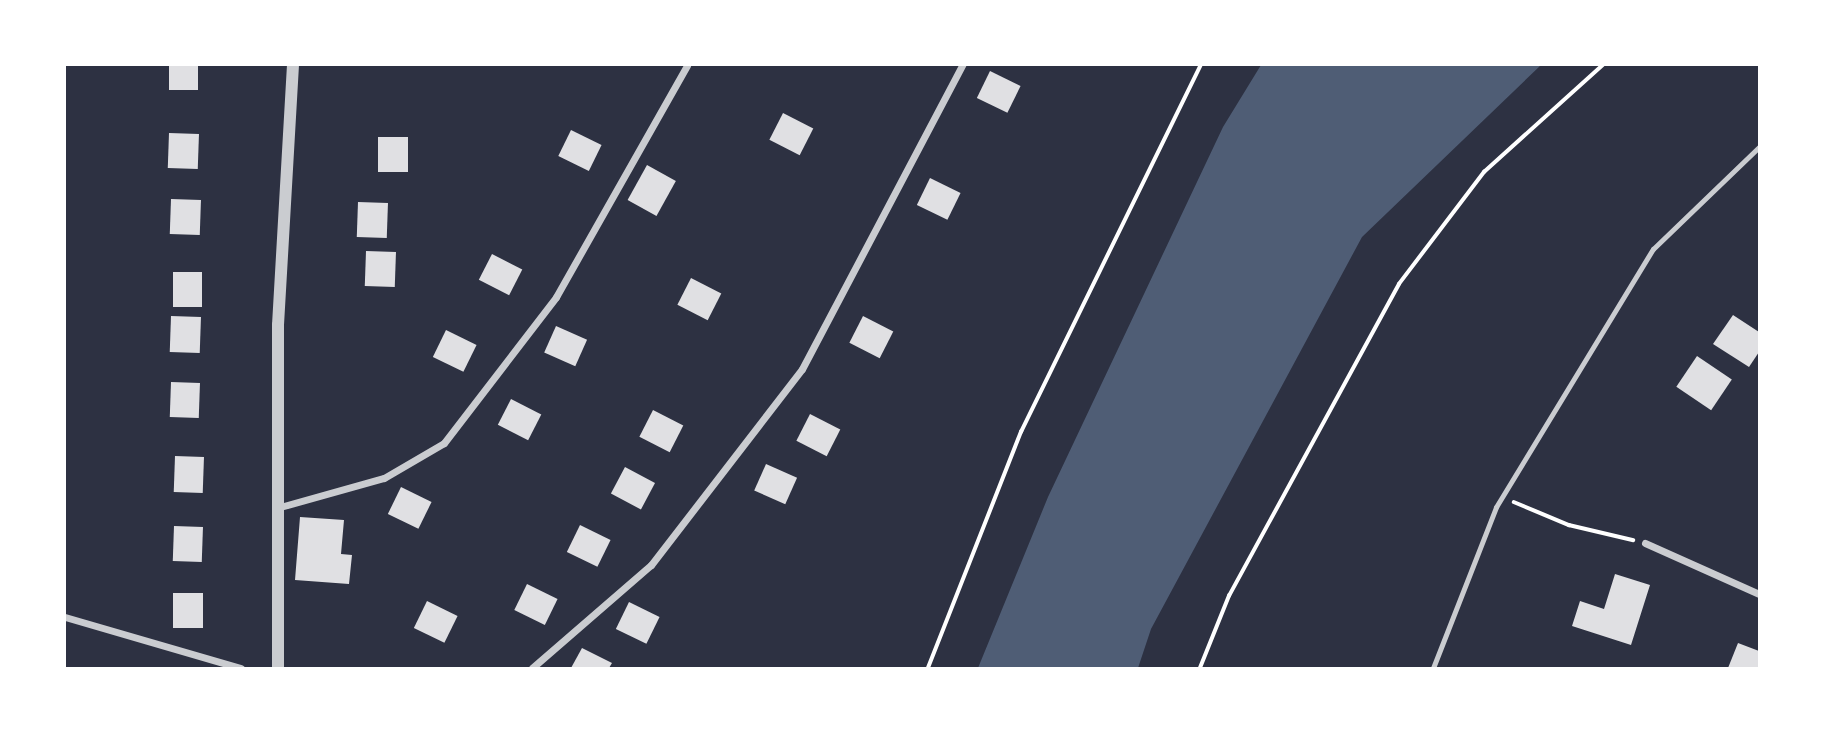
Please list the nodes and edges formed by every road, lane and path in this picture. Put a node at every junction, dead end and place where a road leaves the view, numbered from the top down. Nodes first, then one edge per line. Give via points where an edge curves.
1 (293, 65) edge
2 (687, 65) edge
3 (962, 65) edge
4 (1201, 65) edge
5 (1603, 65) edge
6 (1759, 147) edge
7 (1502, 497) junction
8 (280, 507) junction
9 (1645, 543) joint
10 (1759, 594) edge
11 (65, 617) edge
12 (241, 668) edge
13 (278, 668) edge
14 (532, 668) edge
15 (928, 668) edge
16 (1200, 668) edge
17 (1433, 668) edge

1 - 8 street via 278,324
2 - 8 street via 556,297 444,443 384,478
3 - 14 street via 802,369 652,565
4 - 15 path via 1021,432
5 - 16 path via 1484,172 1399,284 1229,596
6 - 7 lane via 1653,249
7 - 9 path via 1569,525
7 - 17 lane
8 - 13 street
9 - 10 street
11 - 12 street

